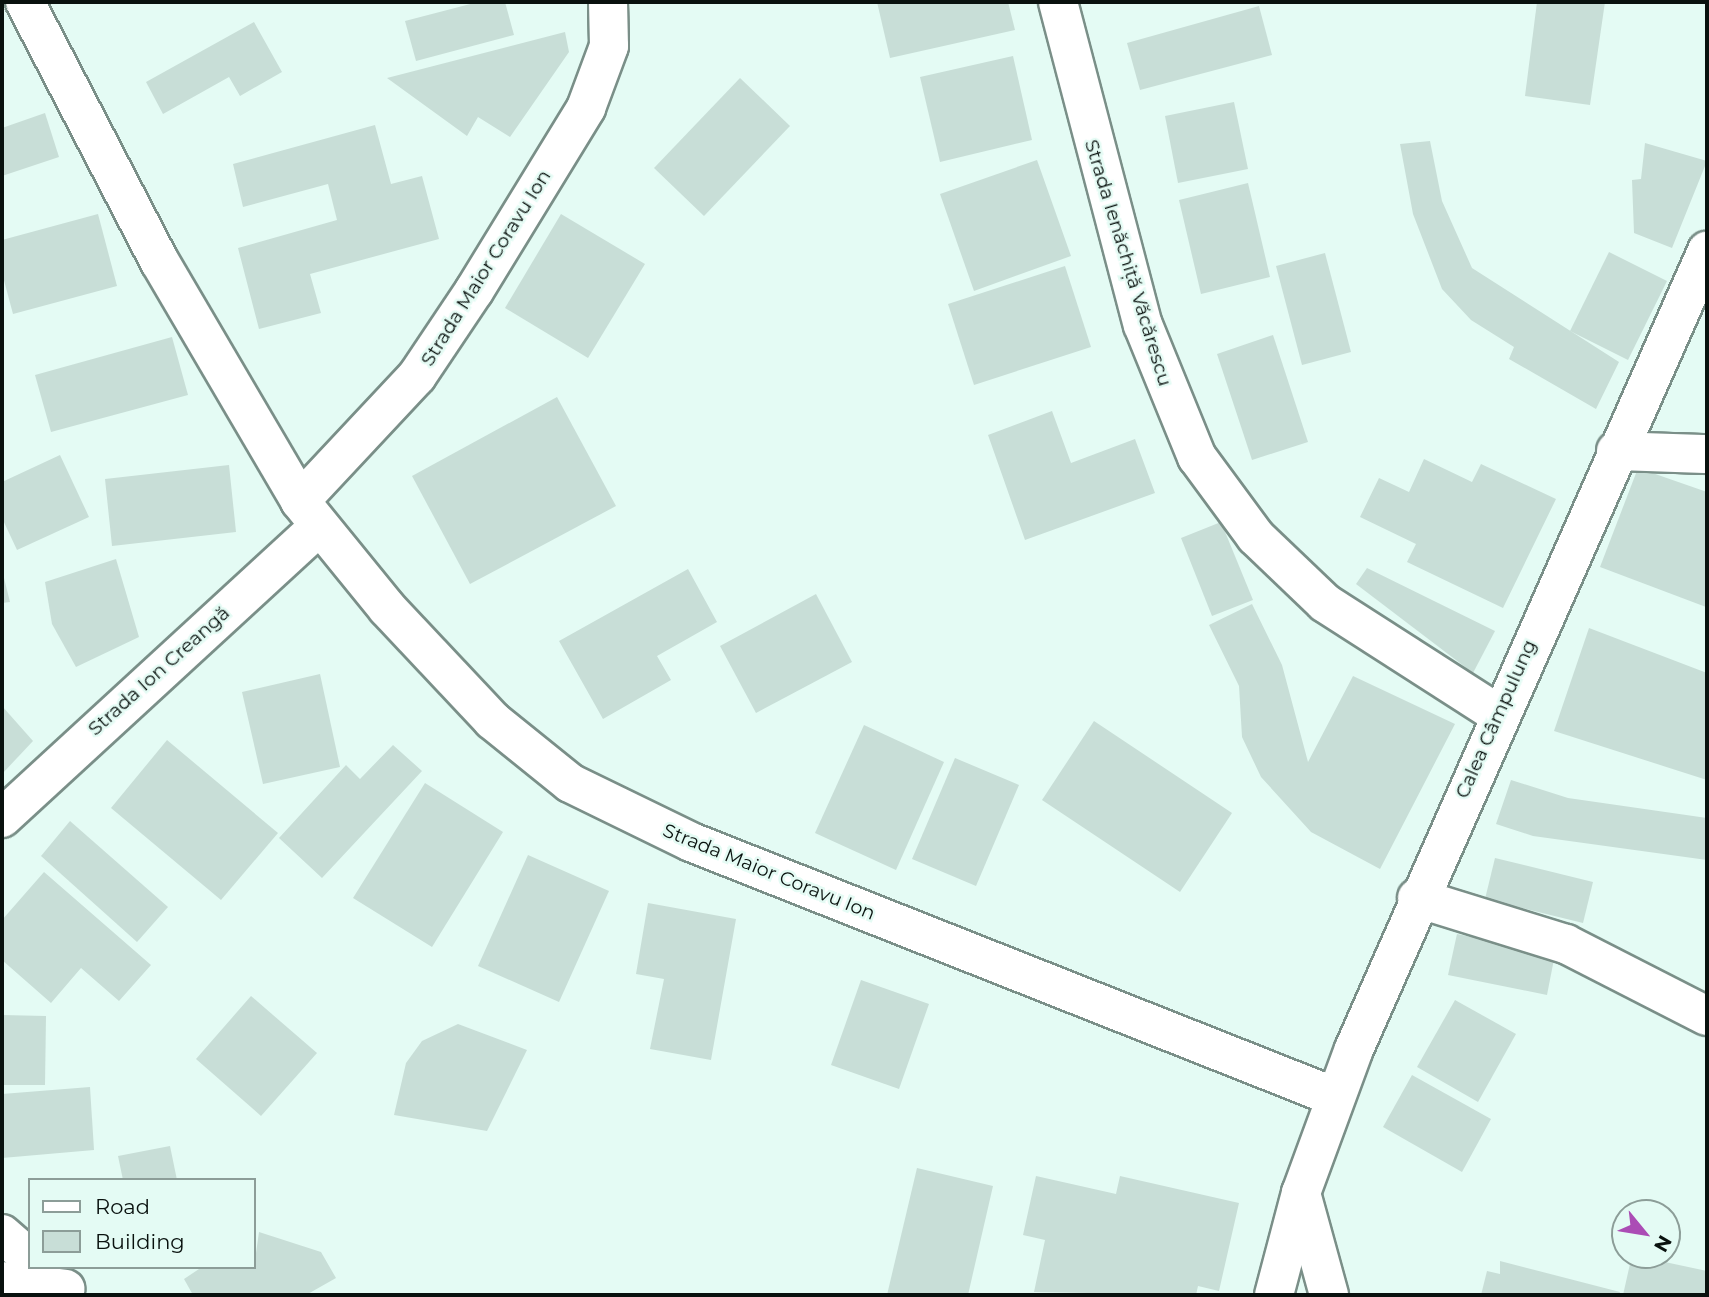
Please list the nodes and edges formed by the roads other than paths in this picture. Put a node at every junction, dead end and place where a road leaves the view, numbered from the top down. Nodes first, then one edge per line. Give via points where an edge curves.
1 (25, 2) edge
2 (608, 2) edge
3 (1058, 2) edge
4 (1707, 251) edge
5 (1616, 451) junction
6 (1707, 454) edge
7 (309, 514) junction
8 (1498, 714) junction
9 (2, 818) edge
10 (1417, 898) junction
11 (1707, 1016) edge
12 (1335, 1097) junction
13 (1301, 1192) junction
14 (2, 1234) edge
15 (28, 1256) edge
16 (2, 1281) edge
17 (61, 1284) edge
18 (1274, 1295) edge
19 (1329, 1295) edge

1 - 7 street, Strada Maior Coravu Ion via 160,262
2 - 7 street, Strada Maior Coravu Ion via 609,46 586,108 417,376
3 - 8 street, Strada Ienăchiță Văcărescu via 1143,325 1197,457 1256,537 1325,603
4 - 5 street, Calea Câmpulung
5 - 6 street
5 - 8 street, Calea Câmpulung
7 - 9 street, Strada Ion Creangă
7 - 12 street, Strada Maior Coravu Ion via 492,720 569,783 691,842
8 - 10 street, Calea Câmpulung
10 - 11 street via 1566,944
10 - 12 street, Calea Câmpulung
12 - 13 street, Calea Câmpulung
13 - 18 street, Calea Câmpulung
13 - 19 street
14 - 15 street
16 - 17 street

